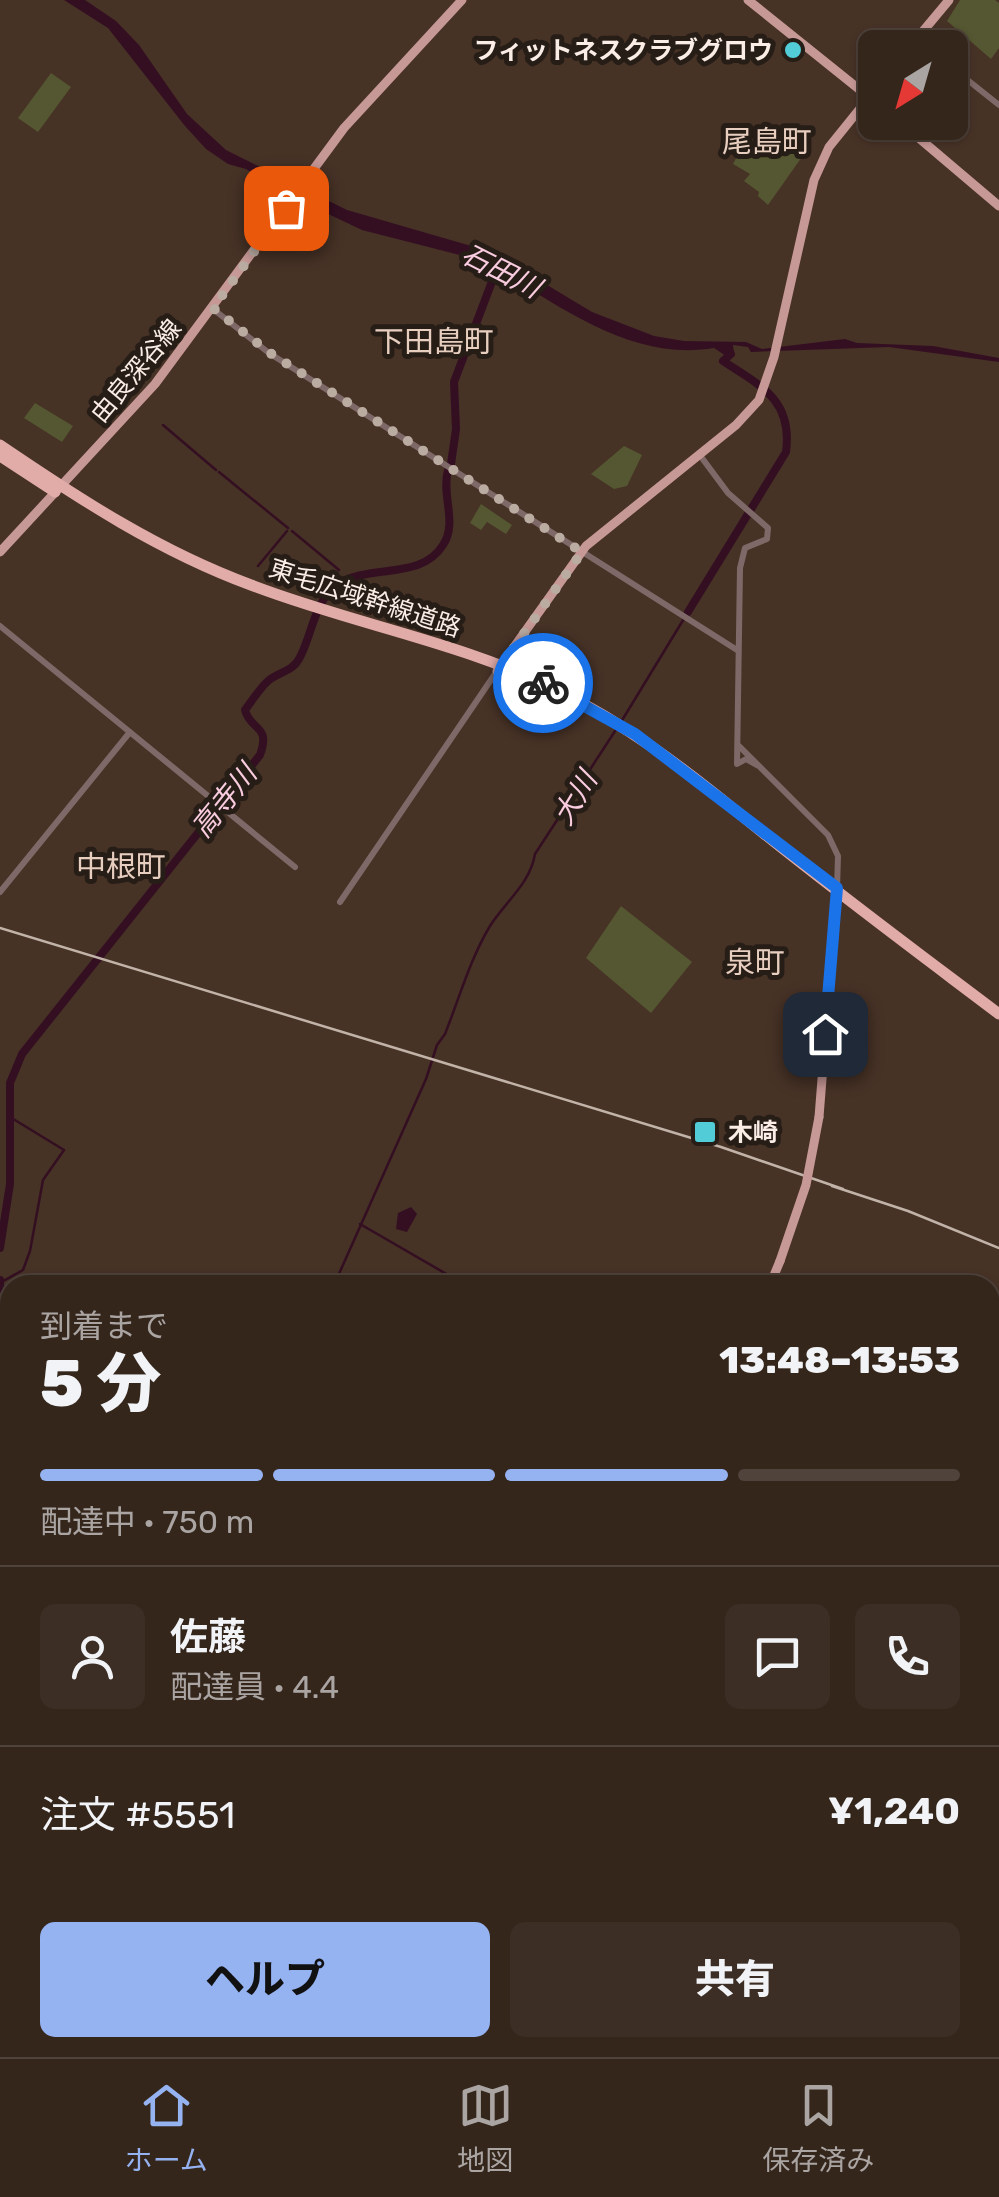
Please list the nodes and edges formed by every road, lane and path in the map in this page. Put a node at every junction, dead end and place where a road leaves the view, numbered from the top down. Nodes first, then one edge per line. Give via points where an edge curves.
1 (462, 0) edge
2 (748, 0) edge
3 (949, 0) edge
4 (924, 30) edge
5 (968, 80) edge
6 (858, 84) edge
7 (999, 105) edge
8 (858, 114) edge
9 (921, 140) edge
10 (999, 206) edge
11 (213, 308) junction
12 (0, 445) edge
13 (699, 454) junction
14 (0, 456) edge
15 (58, 489) junction
16 (0, 552) edge
17 (582, 552) junction
18 (0, 626) edge
19 (737, 650) junction
20 (499, 669) junction
21 (130, 732) junction
22 (737, 744) junction
23 (758, 765) junction
24 (296, 867) dead end
25 (0, 892) edge
26 (837, 893) junction
27 (340, 902) dead end
28 (999, 1020) edge
29 (774, 1275) edge

1 - 11 main road, 由良深谷線 via 358,110
2 - 6 main road
3 - 4 main road
5 - 7 street
8 - 13 main road via 829,148 814,180 761,396
9 - 10 main road
11 - 15 main road, 由良深谷線 via 156,384
11 - 17 street via 270,353
12 - 15 highway, 東毛広域幹線道路
13 - 17 main road
13 - 19 street via 728,493 767,525 763,542 741,556
14 - 15 highway, 東毛広域幹線道路
15 - 16 main road, 由良深谷線
15 - 20 highway, 東毛広域幹線道路 via 104,523 242,588
17 - 19 street
17 - 20 main road
18 - 21 street
19 - 22 street
20 - 26 highway, 東毛広域幹線道路 via 556,689 618,727
20 - 27 street
21 - 24 street
21 - 25 street
22 - 23 street
22 - 23 street via 736,764 746,759
23 - 26 street via 835,844
26 - 28 highway, 東毛広域幹線道路
26 - 28 highway, 東毛広域幹線道路
26 - 29 main road, bridge via 819,1117 806,1186

